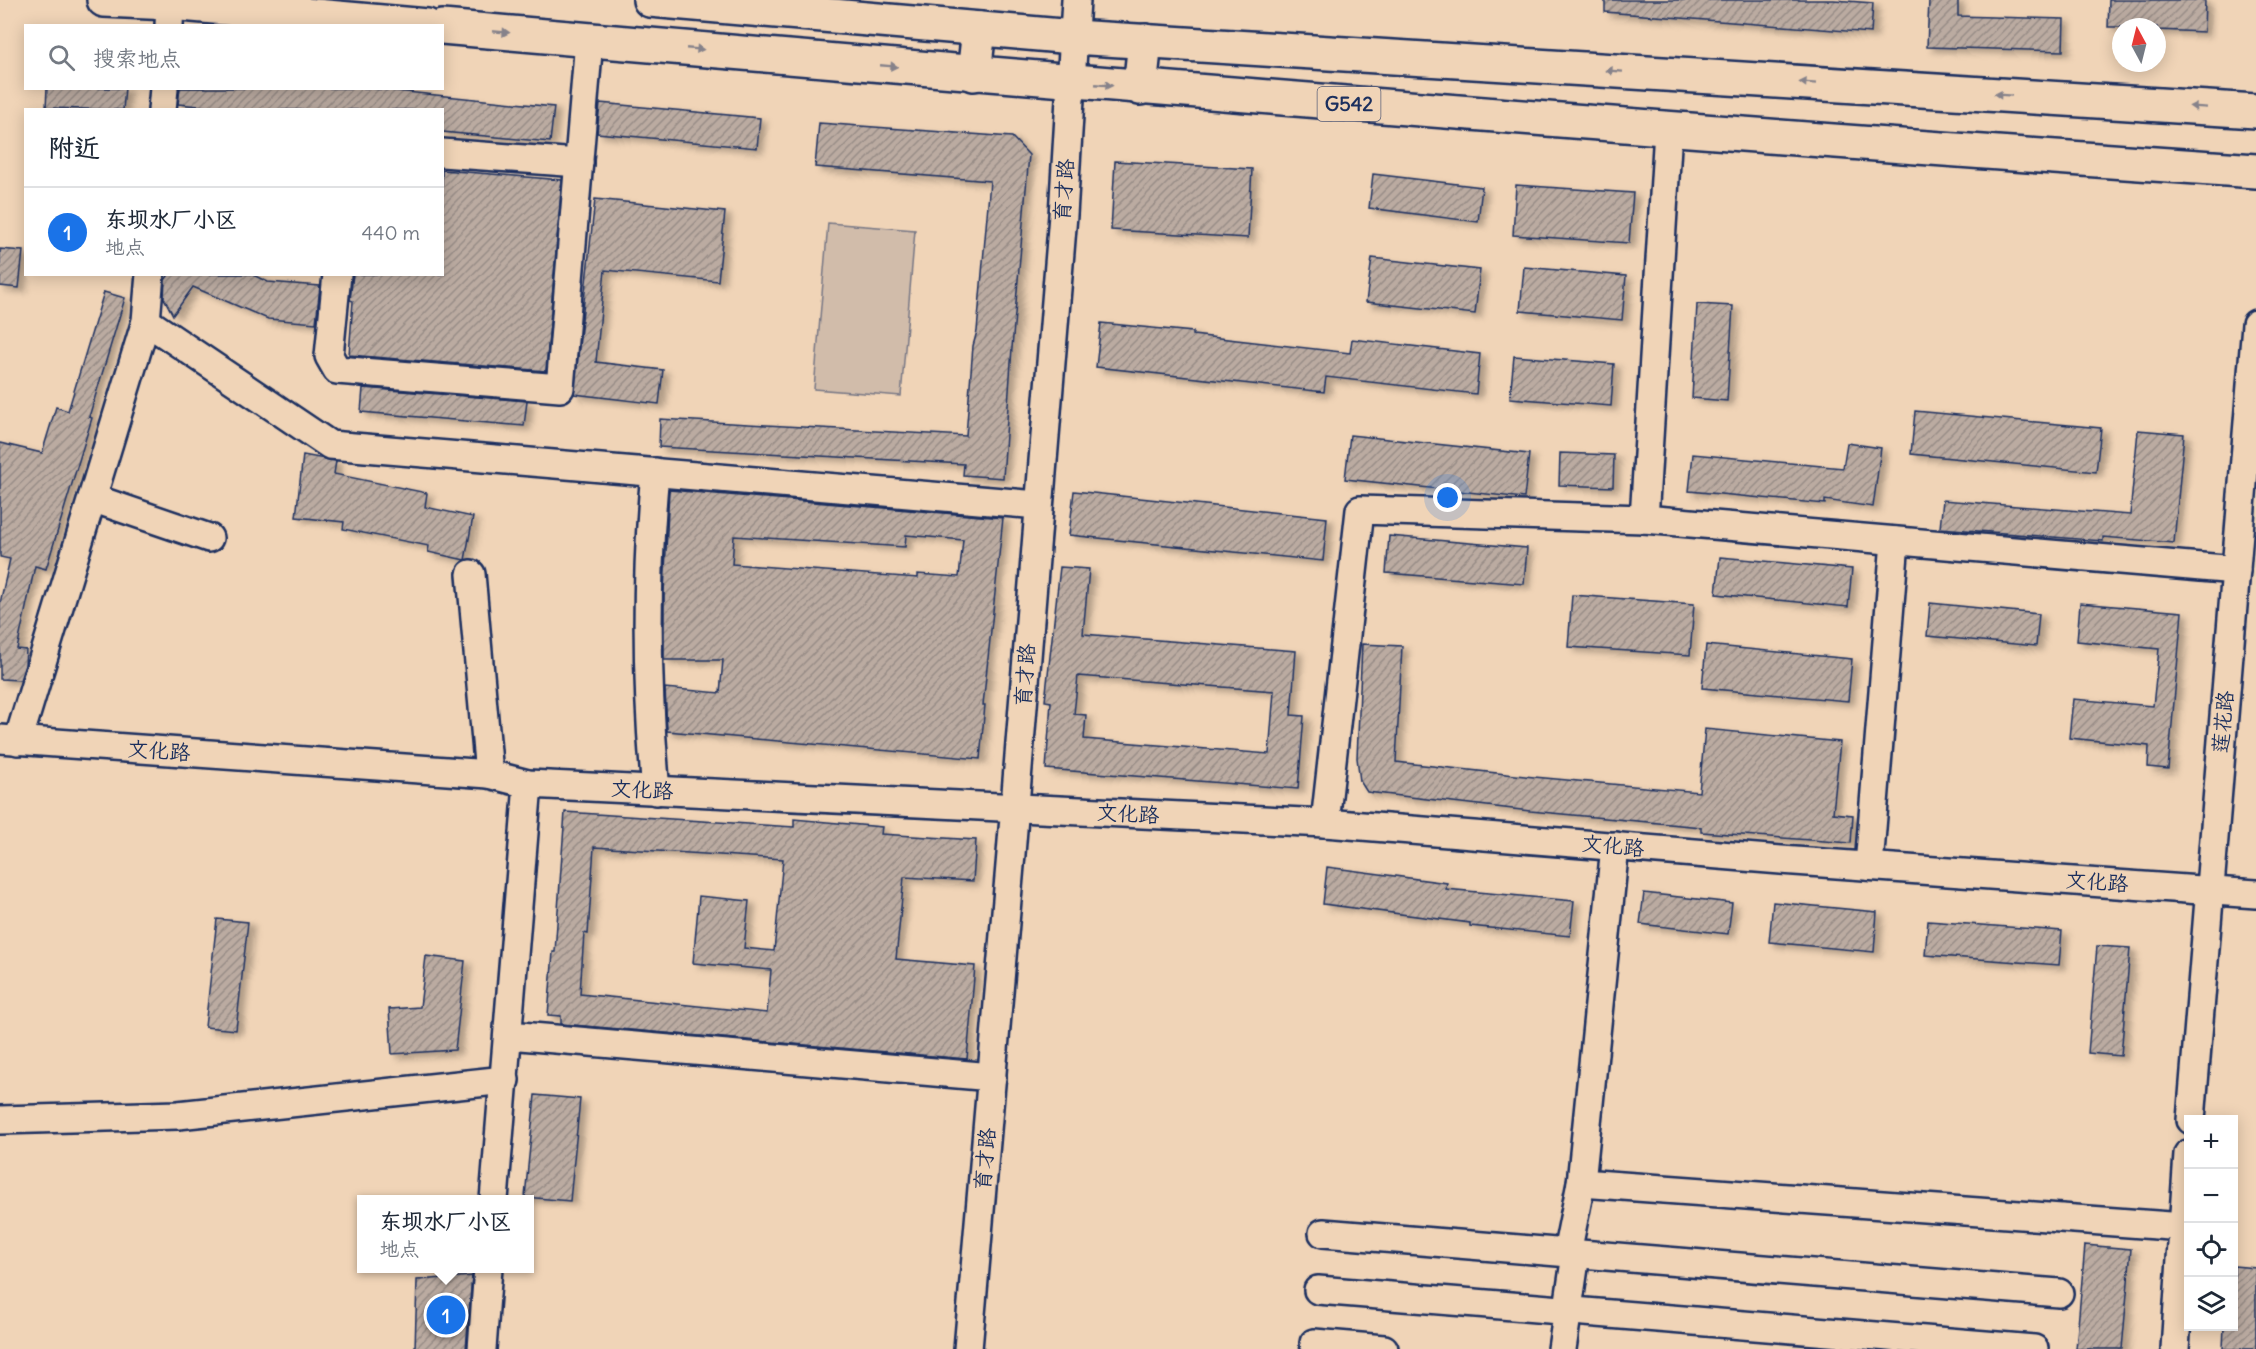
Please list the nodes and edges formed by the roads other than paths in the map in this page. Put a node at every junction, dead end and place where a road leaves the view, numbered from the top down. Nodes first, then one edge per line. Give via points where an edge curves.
1 (104, 0) edge
2 (650, 0) edge
3 (657, 0) edge
4 (1076, 0) edge
5 (169, 14) edge
6 (384, 24) edge
7 (444, 27) edge
8 (979, 29) junction
9 (1073, 37) junction
10 (589, 40) junction
11 (1145, 41) junction
12 (974, 74) junction
13 (1072, 82) junction
14 (1140, 88) junction
15 (164, 90) edge
16 (162, 108) edge
17 (2256, 111) edge
18 (1668, 130) junction
19 (444, 153) edge
20 (579, 163) junction
21 (2256, 171) edge
22 (150, 276) edge
23 (337, 276) edge
24 (146, 321) junction
25 (2256, 324) edge
26 (655, 472) junction
27 (92, 498) junction
28 (1038, 505) junction
29 (1644, 519) junction
30 (208, 538) dead end
31 (1895, 541) junction
32 (2236, 570) junction
33 (471, 574) dead end
34 (9, 740) edge
35 (489, 774) junction
36 (528, 784) junction
37 (656, 791) junction
38 (1014, 808) junction
39 (1325, 822) junction
40 (1615, 846) junction
41 (1869, 866) junction
42 (2210, 890) junction
43 (2256, 894) edge
44 (509, 1035) junction
45 (992, 1077) junction
46 (505, 1080) junction
47 (2191, 1115) edge
48 (0, 1120) edge
49 (2187, 1169) edge
50 (1581, 1184) junction
51 (494, 1195) edge
52 (2184, 1223) edge
53 (2184, 1227) joint
54 (1323, 1233) dead end
55 (1572, 1254) junction
56 (488, 1273) edge
57 (1318, 1290) dead end
58 (2059, 1293) dead end
59 (1567, 1311) junction
60 (1314, 1343) dead end
61 (1911, 1344) edge
62 (482, 1349) edge
63 (968, 1349) edge
64 (1384, 1349) edge
65 (1562, 1349) edge
66 (2034, 1349) edge
67 (2175, 1349) edge

1 - 5 main road
2 - 3 main road, G542
3 - 8 main road, G542
4 - 9 street, 育才路
5 - 6 main road
7 -> 10 main road, G542
8 - 9 main road, G542
8 - 12 main road
9 - 11 main road, G542
9 - 13 street, 育才路
10 -> 12 main road, G542
10 - 20 street
11 - 14 main road
17 -> 11 main road, G542
12 - 13 main road, G542
13 -> 14 main road, G542
13 - 28 street, 育才路
14 - 18 main road, G542
15 - 16 street
18 - 21 main road, G542
18 - 29 street
19 - 20 street
20 - 23 street via 560,388 337,370 329,356
22 - 24 street
24 - 26 street via 330,445
24 - 27 street
25 - 32 street, 莲花路
26 - 28 street
26 - 37 street via 647,659
27 - 30 street
27 - 34 street
28 - 38 street, 育才路
29 - 31 street
29 - 39 street via 1360,510
31 - 32 street
31 - 41 street
32 - 42 street, 莲花路
33 - 35 street
34 - 35 street, 文化路
35 - 36 street, 文化路
36 - 37 street, 文化路
36 - 44 street
37 - 38 street, 文化路
38 - 39 street, 文化路
38 - 45 street, 育才路
39 - 40 street, 文化路
40 - 41 street, 文化路
40 - 50 street
41 - 42 street, 文化路
42 - 43 street, 文化路
42 - 47 street, 莲花路
44 - 45 street
44 - 46 street
45 - 63 street, 育才路
46 - 48 street via 178,1115
46 - 51 street
49 - 52 street
50 - 53 street
50 - 55 street
53 - 67 street
54 - 55 street
55 - 58 street
55 - 59 street
56 - 62 street
57 - 59 street
59 - 61 street
59 - 65 street
60 - 64 street
61 - 66 street

